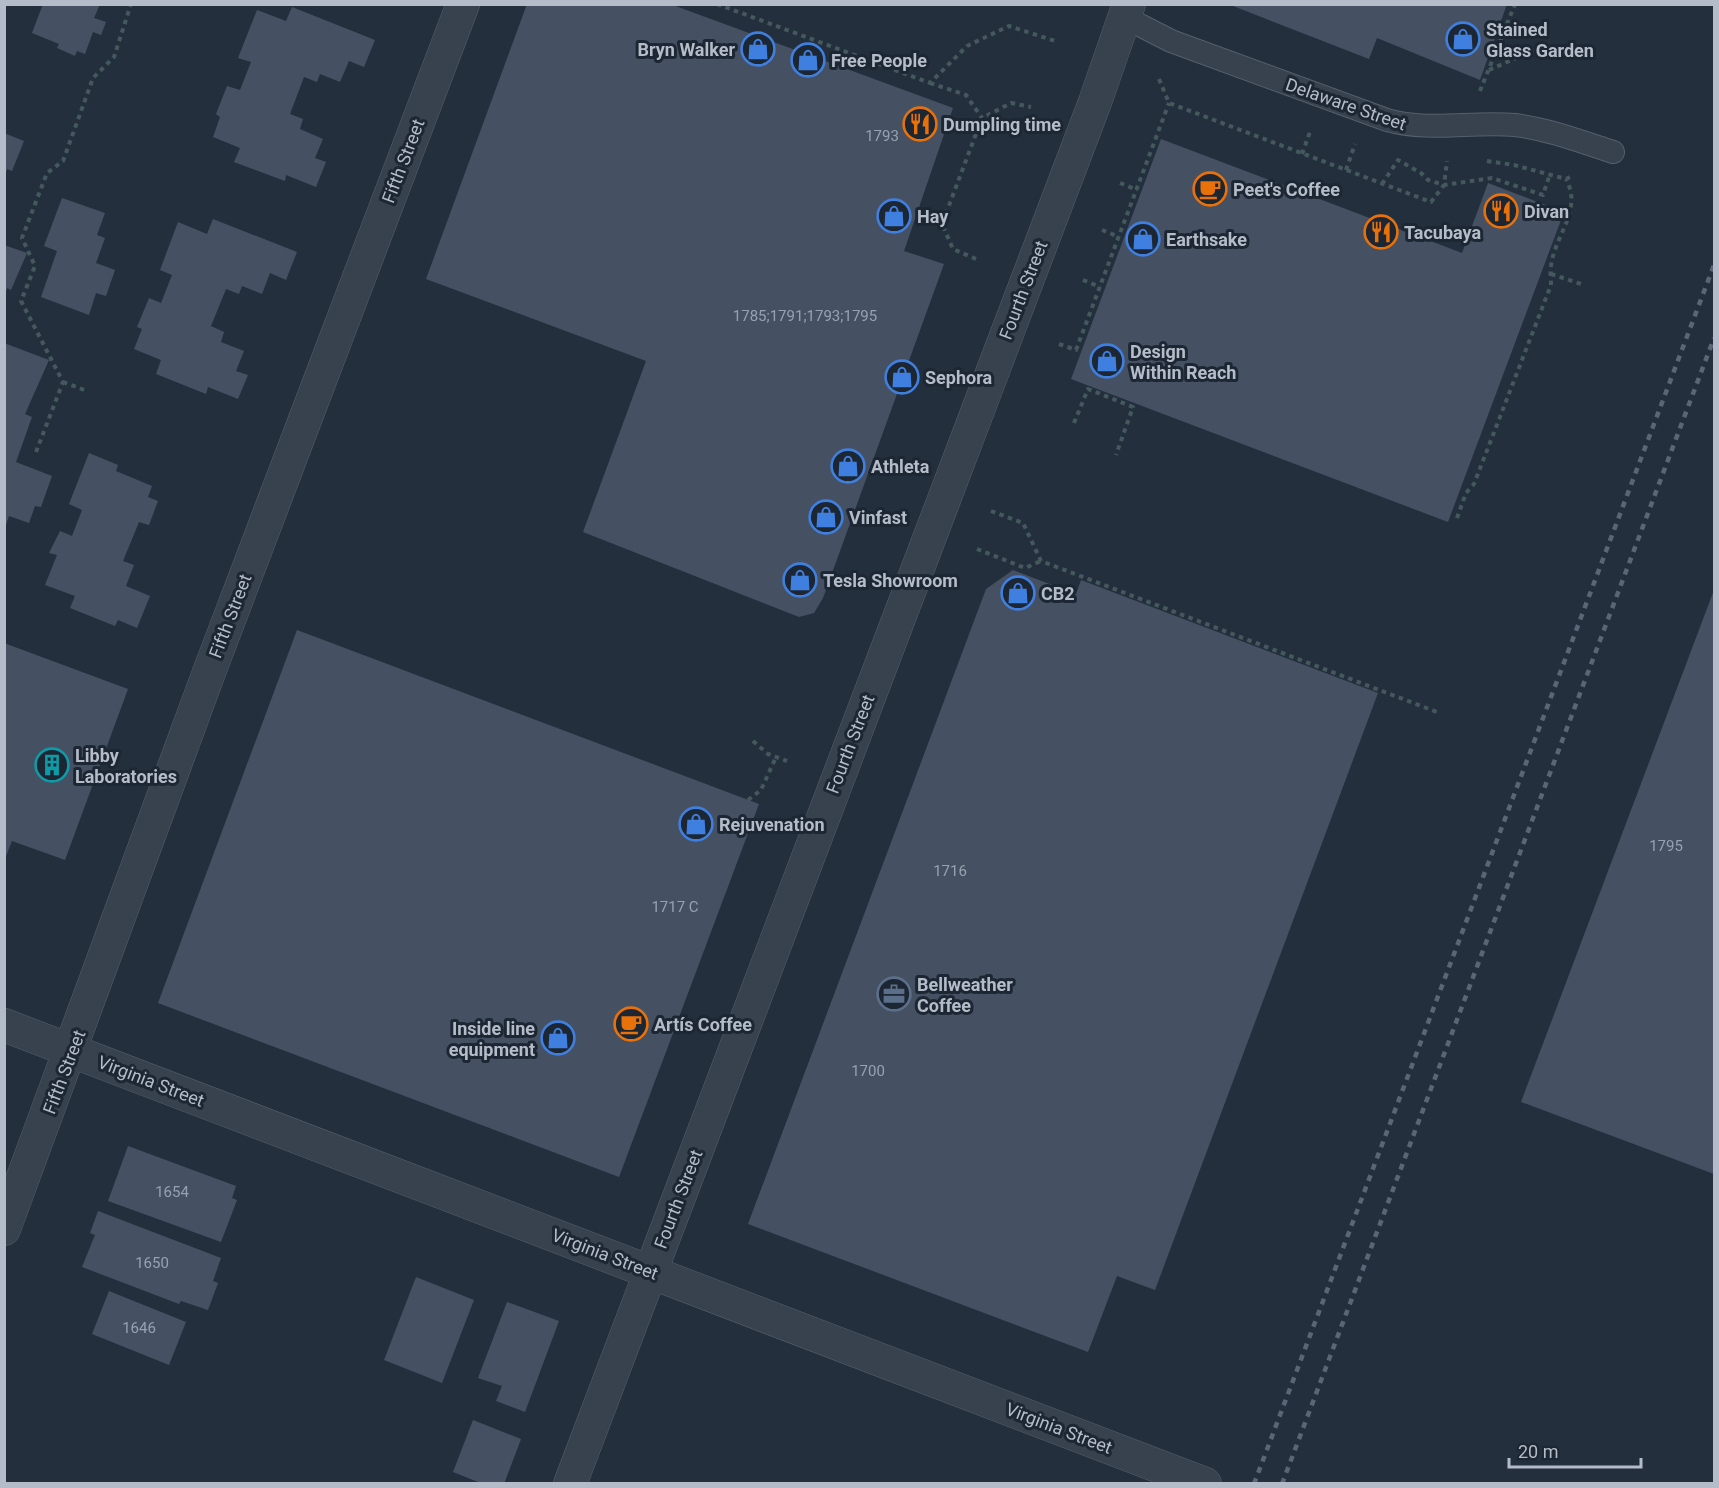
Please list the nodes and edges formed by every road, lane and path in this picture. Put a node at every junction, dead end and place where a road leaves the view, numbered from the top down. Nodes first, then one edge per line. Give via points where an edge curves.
1 (131, 4) edge
2 (463, 4) edge
3 (717, 4) edge
4 (1515, 4) edge
5 (1127, 11) edge
6 (1055, 41) dead end
7 (1548, 44) dead end
8 (1489, 70) junction
9 (930, 83) junction
10 (1470, 92) dead end
11 (1169, 104) dead end
12 (1031, 107) dead end
13 (982, 118) junction
14 (1306, 142) dead end
15 (1613, 152) dead end
16 (1302, 154) dead end
17 (1350, 158) dead end
18 (1346, 170) dead end
19 (1550, 174) dead end
20 (1566, 179) dead end
21 (1120, 183) dead end
22 (1382, 184) dead end
23 (1137, 190) junction
24 (1102, 230) dead end
25 (1119, 237) junction
26 (976, 259) dead end
27 (1551, 274) junction
28 (1083, 280) dead end
29 (1584, 285) dead end
30 (1100, 287) junction
31 (1059, 344) dead end
32 (63, 382) junction
33 (87, 391) dead end
34 (1074, 423) dead end
35 (36, 452) dead end
36 (1116, 455) dead end
37 (991, 511) dead end
38 (1457, 518) dead end
39 (977, 549) dead end
40 (1041, 561) junction
41 (1437, 712) dead end
42 (753, 741) dead end
43 (776, 757) junction
44 (787, 761) dead end
45 (748, 800) dead end
46 (4, 1025) edge
47 (72, 1052) junction
48 (4, 1230) edge
49 (650, 1272) junction
50 (570, 1484) edge
51 (1205, 1484) edge

1 - 32 path via 114,57 93,78 63,161 47,173 22,238 35,266 21,301
2 - 47 street, Fifth Street via 212,664
3 - 9 path
4 - 8 path
5 - 15 lane, Delaware Street via 1171,41 1398,124 1517,126
5 - 49 street, Fourth Street
6 - 9 path via 1009,26 966,46
7 - 8 path
8 - 10 path via 1481,90
9 - 13 path via 966,95
11 - 23 path
12 - 13 path via 1011,103
13 - 26 path via 942,224 953,249
14 - 16 path
17 - 18 path
19 - 22 path via 1543,195 1492,178 1444,185 1428,180 1398,160
20 - 27 path via 1573,206
21 - 23 path
23 - 25 path
24 - 25 path
25 - 30 path
27 - 29 path
27 - 38 path via 1543,308
28 - 30 path
30 - 31 path via 1076,350
32 - 33 path
32 - 35 path
34 - 36 path via 1088,389 1134,406
37 - 40 path via 1023,523
39 - 40 path via 1025,568
40 - 41 path
42 - 43 path
43 - 44 path
43 - 45 path via 761,790
46 - 47 street, Virginia Street
47 - 48 street, Fifth Street
47 - 49 street, Virginia Street
49 - 50 street, Fourth Street
49 - 51 street, Virginia Street

